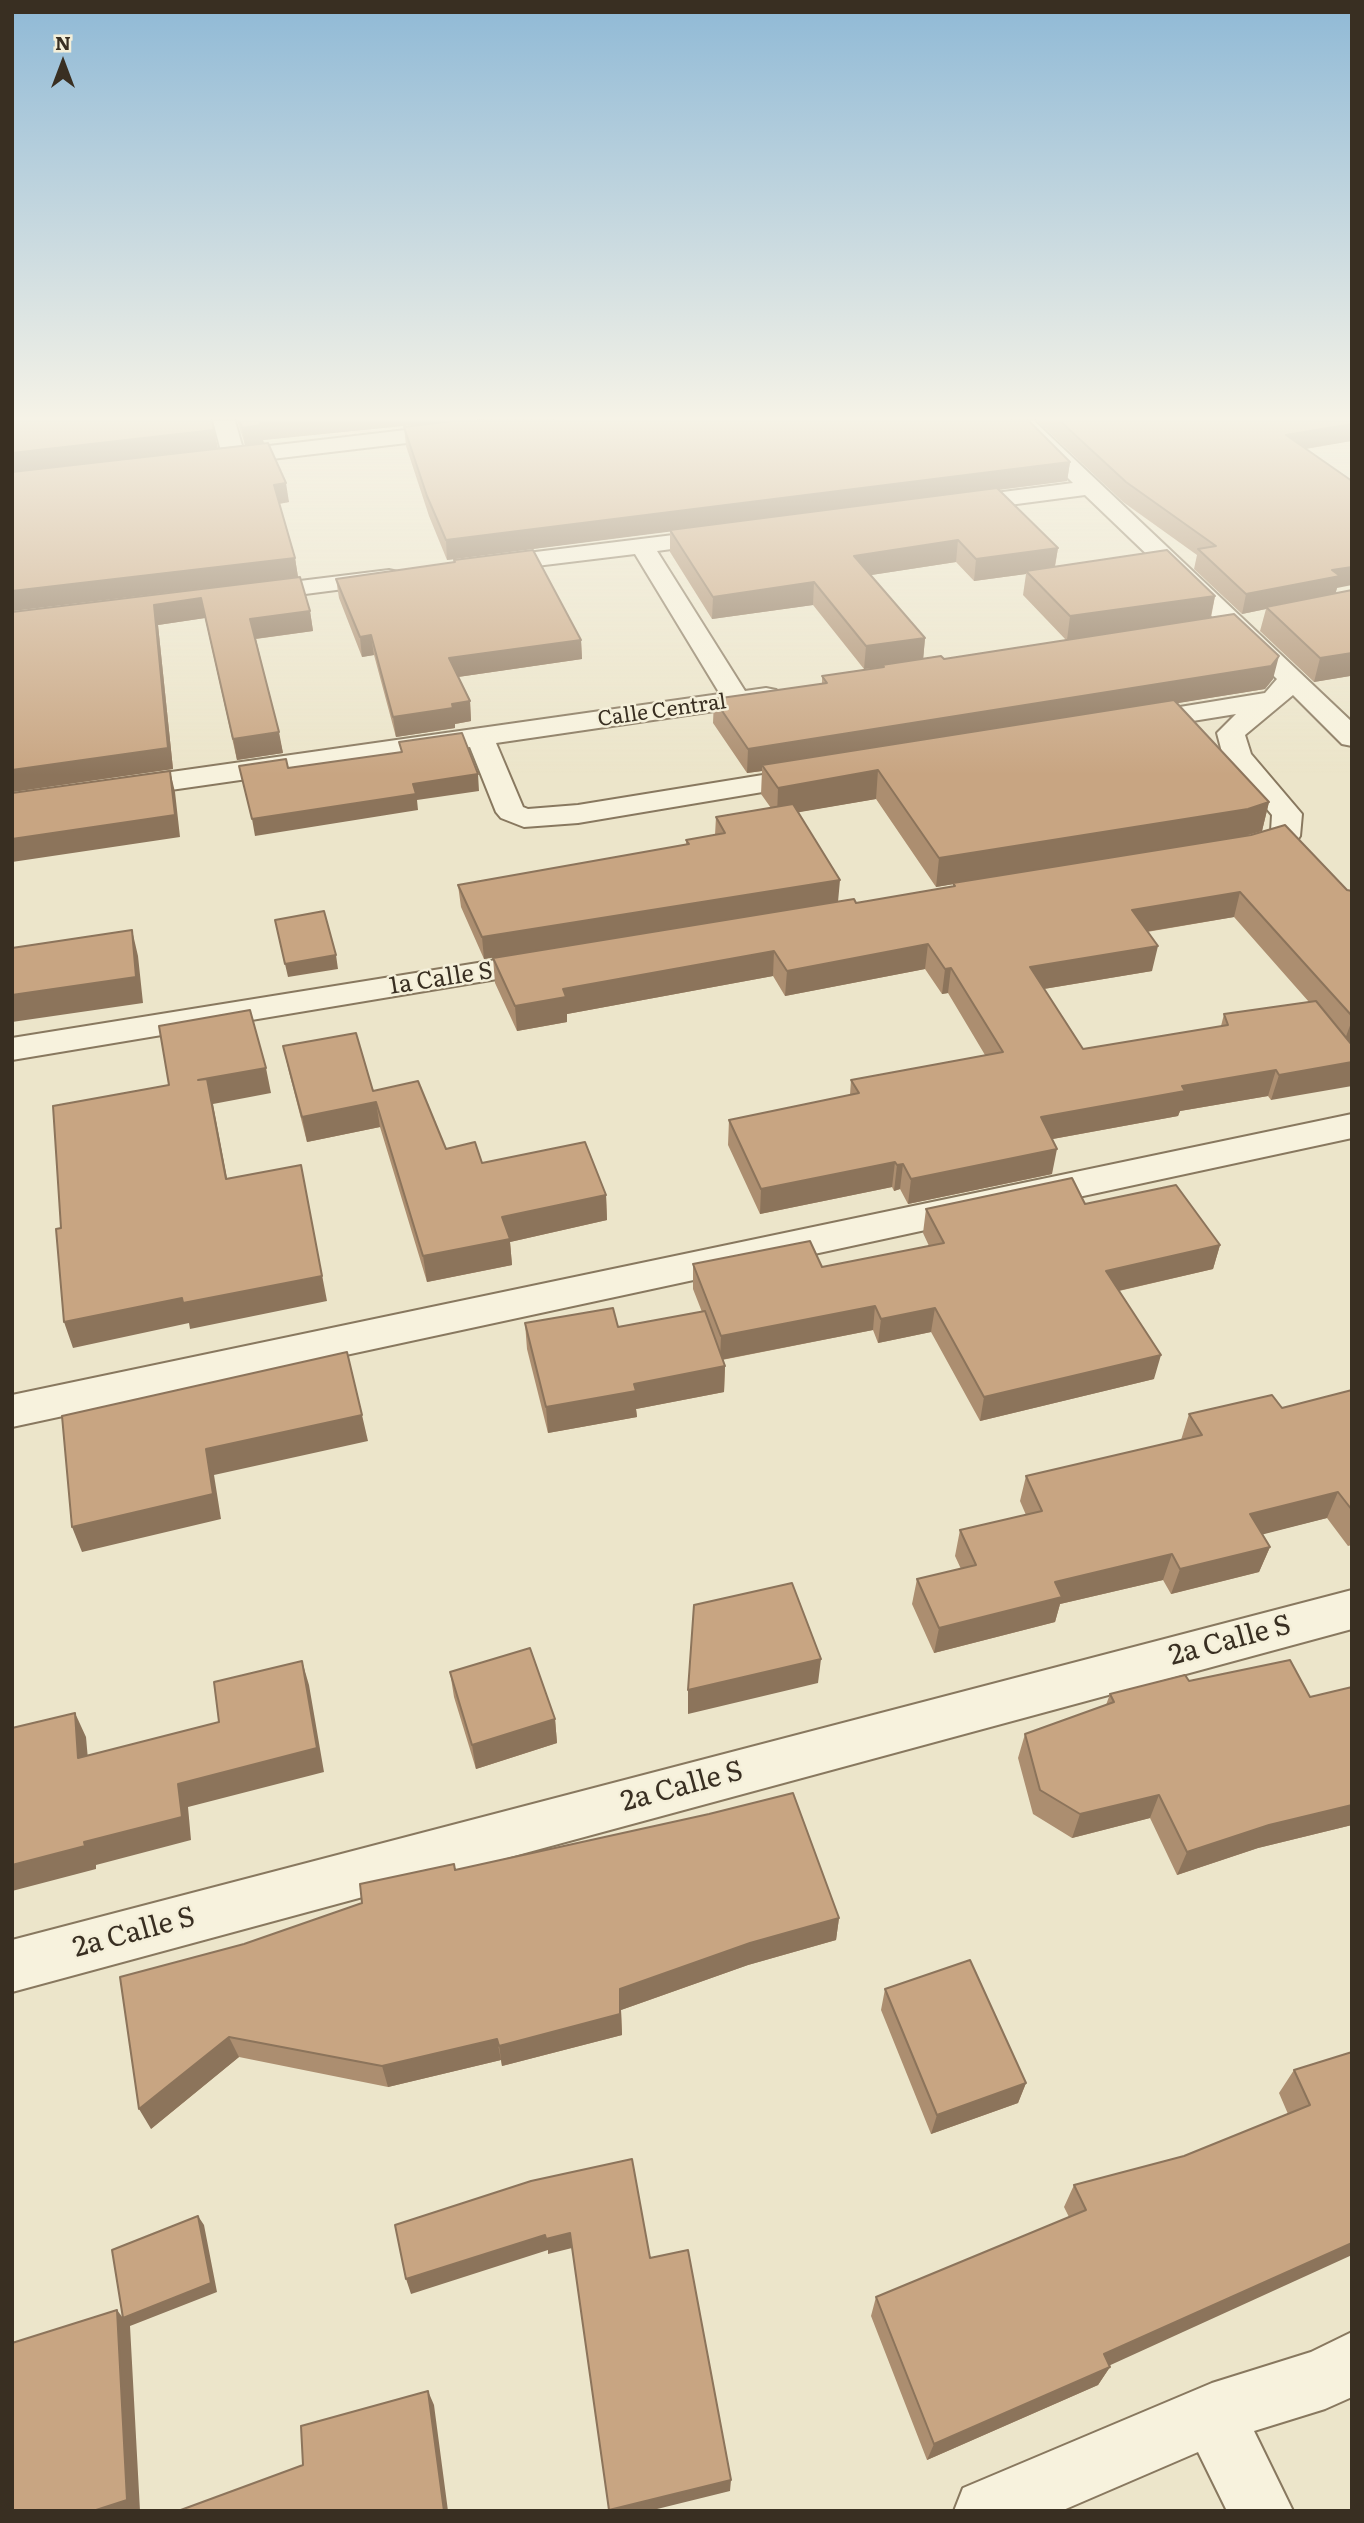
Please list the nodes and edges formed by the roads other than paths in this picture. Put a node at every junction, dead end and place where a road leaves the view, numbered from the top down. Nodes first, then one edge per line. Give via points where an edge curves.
1 (699, 539) edge
2 (1151, 539) edge
3 (642, 546) junction
4 (464, 568) edge
5 (409, 574) edge
6 (231, 596) edge
7 (1250, 623) junction
8 (1210, 629) edge
9 (1282, 689) junction
10 (791, 692) edge
11 (737, 700) junction
12 (1110, 727) edge
13 (480, 737) junction
14 (1352, 738) edge
15 (837, 771) edge
16 (95, 792) edge
17 (1230, 850) edge
18 (573, 958) edge
19 (12, 1049) edge
20 (1352, 1126) edge
21 (12, 1411) edge
22 (1352, 1609) edge
23 (12, 1966) edge
24 (1352, 2362) edge
25 (1212, 2414) junction
26 (986, 2511) edge
27 (1261, 2511) edge

1 - 3 street
2 - 7 street
3 - 4 street
3 - 11 street
5 - 6 street
7 - 8 street
7 - 9 street
9 - 12 street
9 - 14 street
9 - 17 street via 1231,733 1237,756 1287,814 1295,846
10 - 11 street, Calle Central
11 - 13 street, Calle Central
13 - 15 street via 511,813 524,818 578,814
13 - 16 street, Calle Central
18 - 19 street, 1a Calle S
20 - 21 street
22 - 23 street, 2a Calle S
24 - 25 street via 1325,2378
25 - 26 street
25 - 27 street

